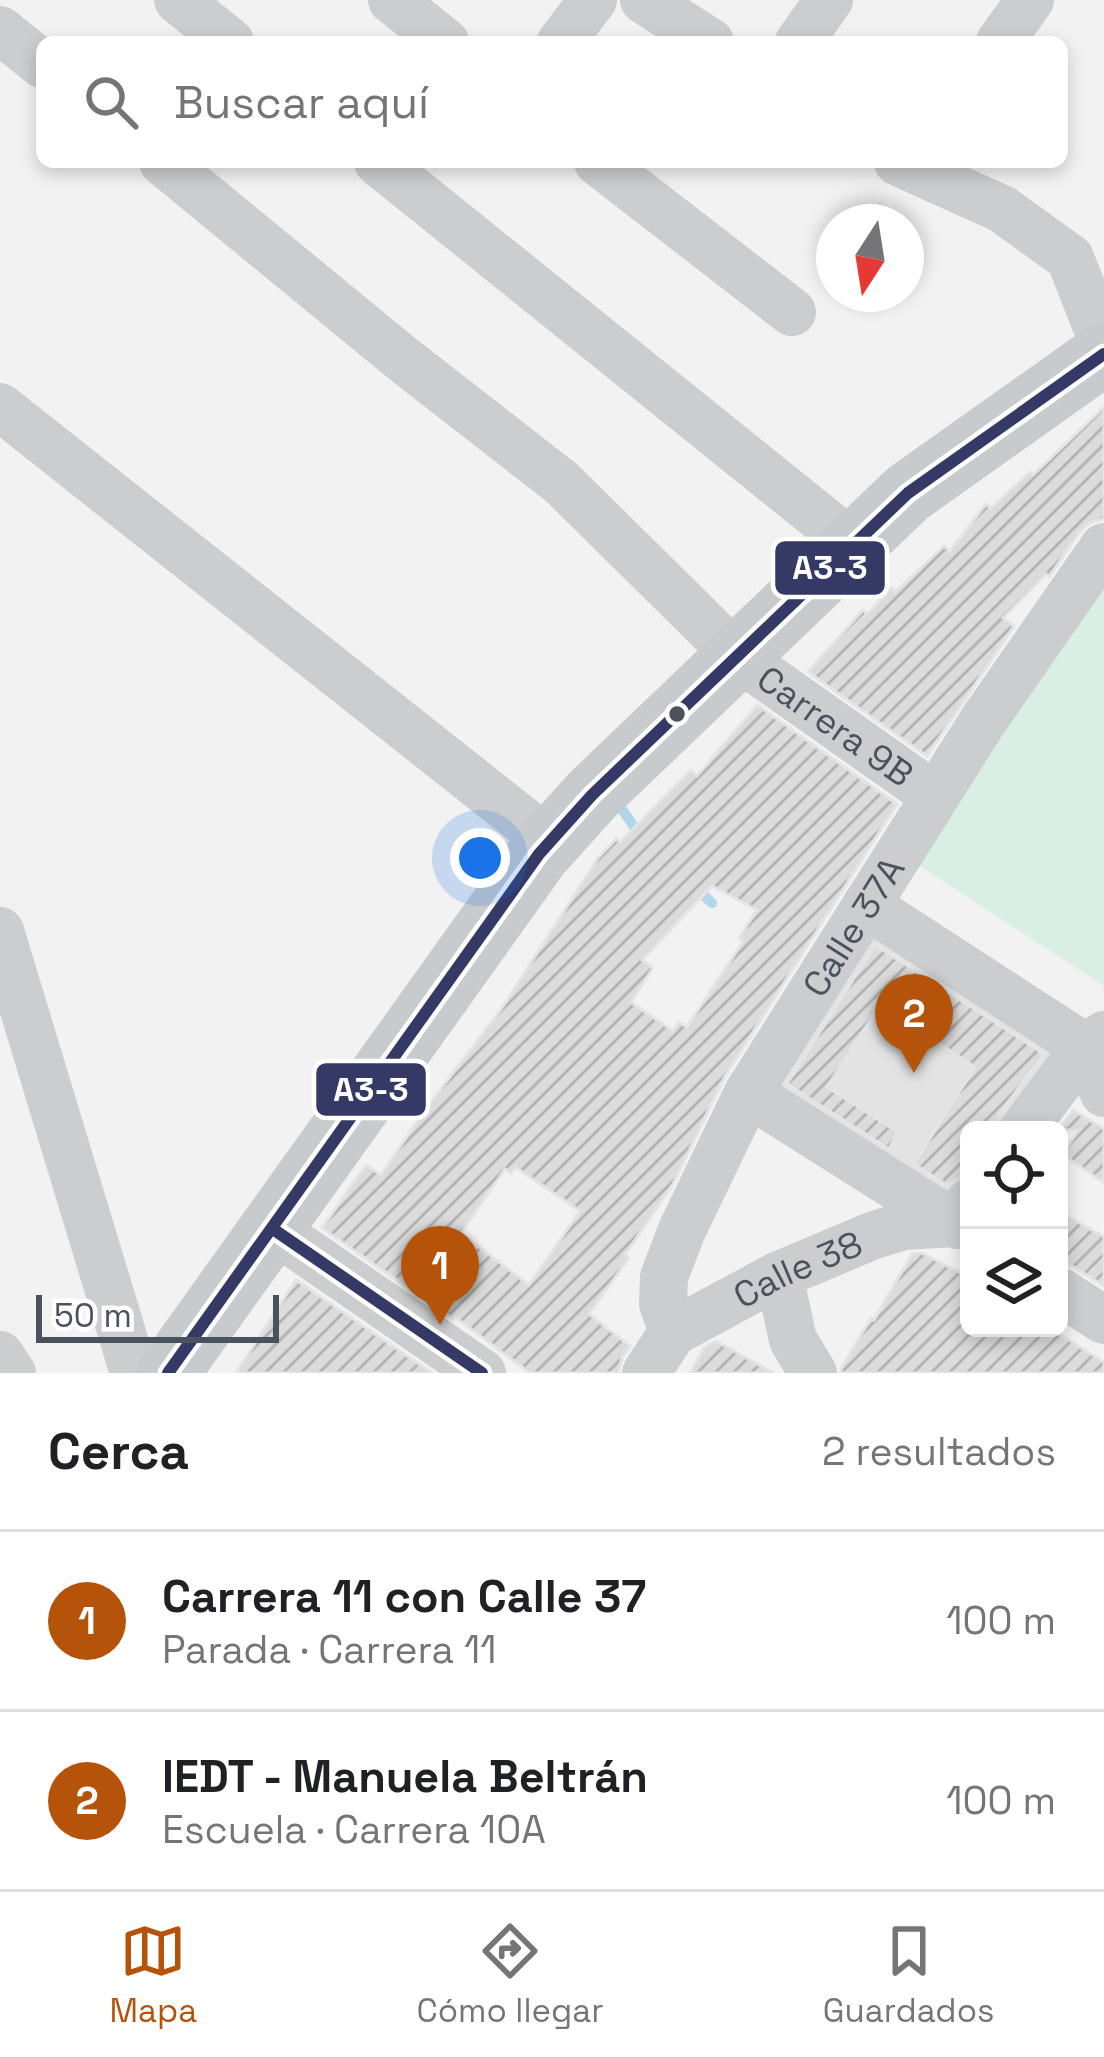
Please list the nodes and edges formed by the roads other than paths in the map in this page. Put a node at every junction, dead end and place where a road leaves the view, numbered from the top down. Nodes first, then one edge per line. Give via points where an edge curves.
1 (178, 0) edge
2 (392, 0) edge
3 (593, 0) edge
4 (644, 0) edge
5 (829, 0) edge
6 (1030, 0) edge
7 (0, 30) edge
8 (223, 36) edge
9 (437, 36) edge
10 (566, 36) edge
11 (701, 36) edge
12 (803, 36) edge
13 (1004, 36) edge
14 (36, 59) edge
15 (170, 168) edge
16 (385, 168) edge
17 (606, 168) edge
18 (916, 168) edge
19 (791, 312) dead end
20 (1104, 349) edge
21 (0, 407) edge
22 (854, 545) junction
23 (1104, 547) edge
24 (738, 657) junction
25 (935, 796) junction
26 (550, 842) junction
27 (866, 905) junction
28 (0, 931) edge
29 (1095, 1041) edge
30 (748, 1093) junction
31 (1104, 1093) edge
32 (1030, 1121) edge
33 (960, 1218) edge
34 (960, 1220) edge
35 (272, 1229) junction
36 (779, 1274) junction
37 (1068, 1297) edge
38 (1104, 1320) edge
39 (673, 1332) junction
40 (0, 1355) edge
41 (12, 1373) edge
42 (134, 1373) edge
43 (168, 1373) edge
44 (482, 1373) edge
45 (646, 1373) edge
46 (813, 1373) edge

1 - 8 street
2 - 9 street
3 - 10 street
4 - 11 street
5 - 12 street
6 - 13 street
7 - 14 street
15 - 24 street, Carrera 9B via 562,483
16 - 22 street
17 - 19 street
18 - 20 street via 1002,209 1070,258
20 - 22 main road via 908,493
21 - 26 street
22 - 24 main road
23 - 25 street, Calle 37A
24 - 25 street, Carrera 9B
24 - 26 main road
25 - 27 street, Calle 37A
26 - 35 main road
27 - 29 street
27 - 30 street, Calle 37A
28 - 42 street
29 - 31 street
29 - 32 street
30 - 33 street
30 - 39 street, Calle 37A via 664,1277
34 - 36 street, Calle 38 via 874,1234
35 - 43 main road
35 - 44 street
36 - 39 street, Calle 38
36 - 46 street via 793,1340
37 - 38 street
39 - 45 street, Calle 38
40 - 41 street

